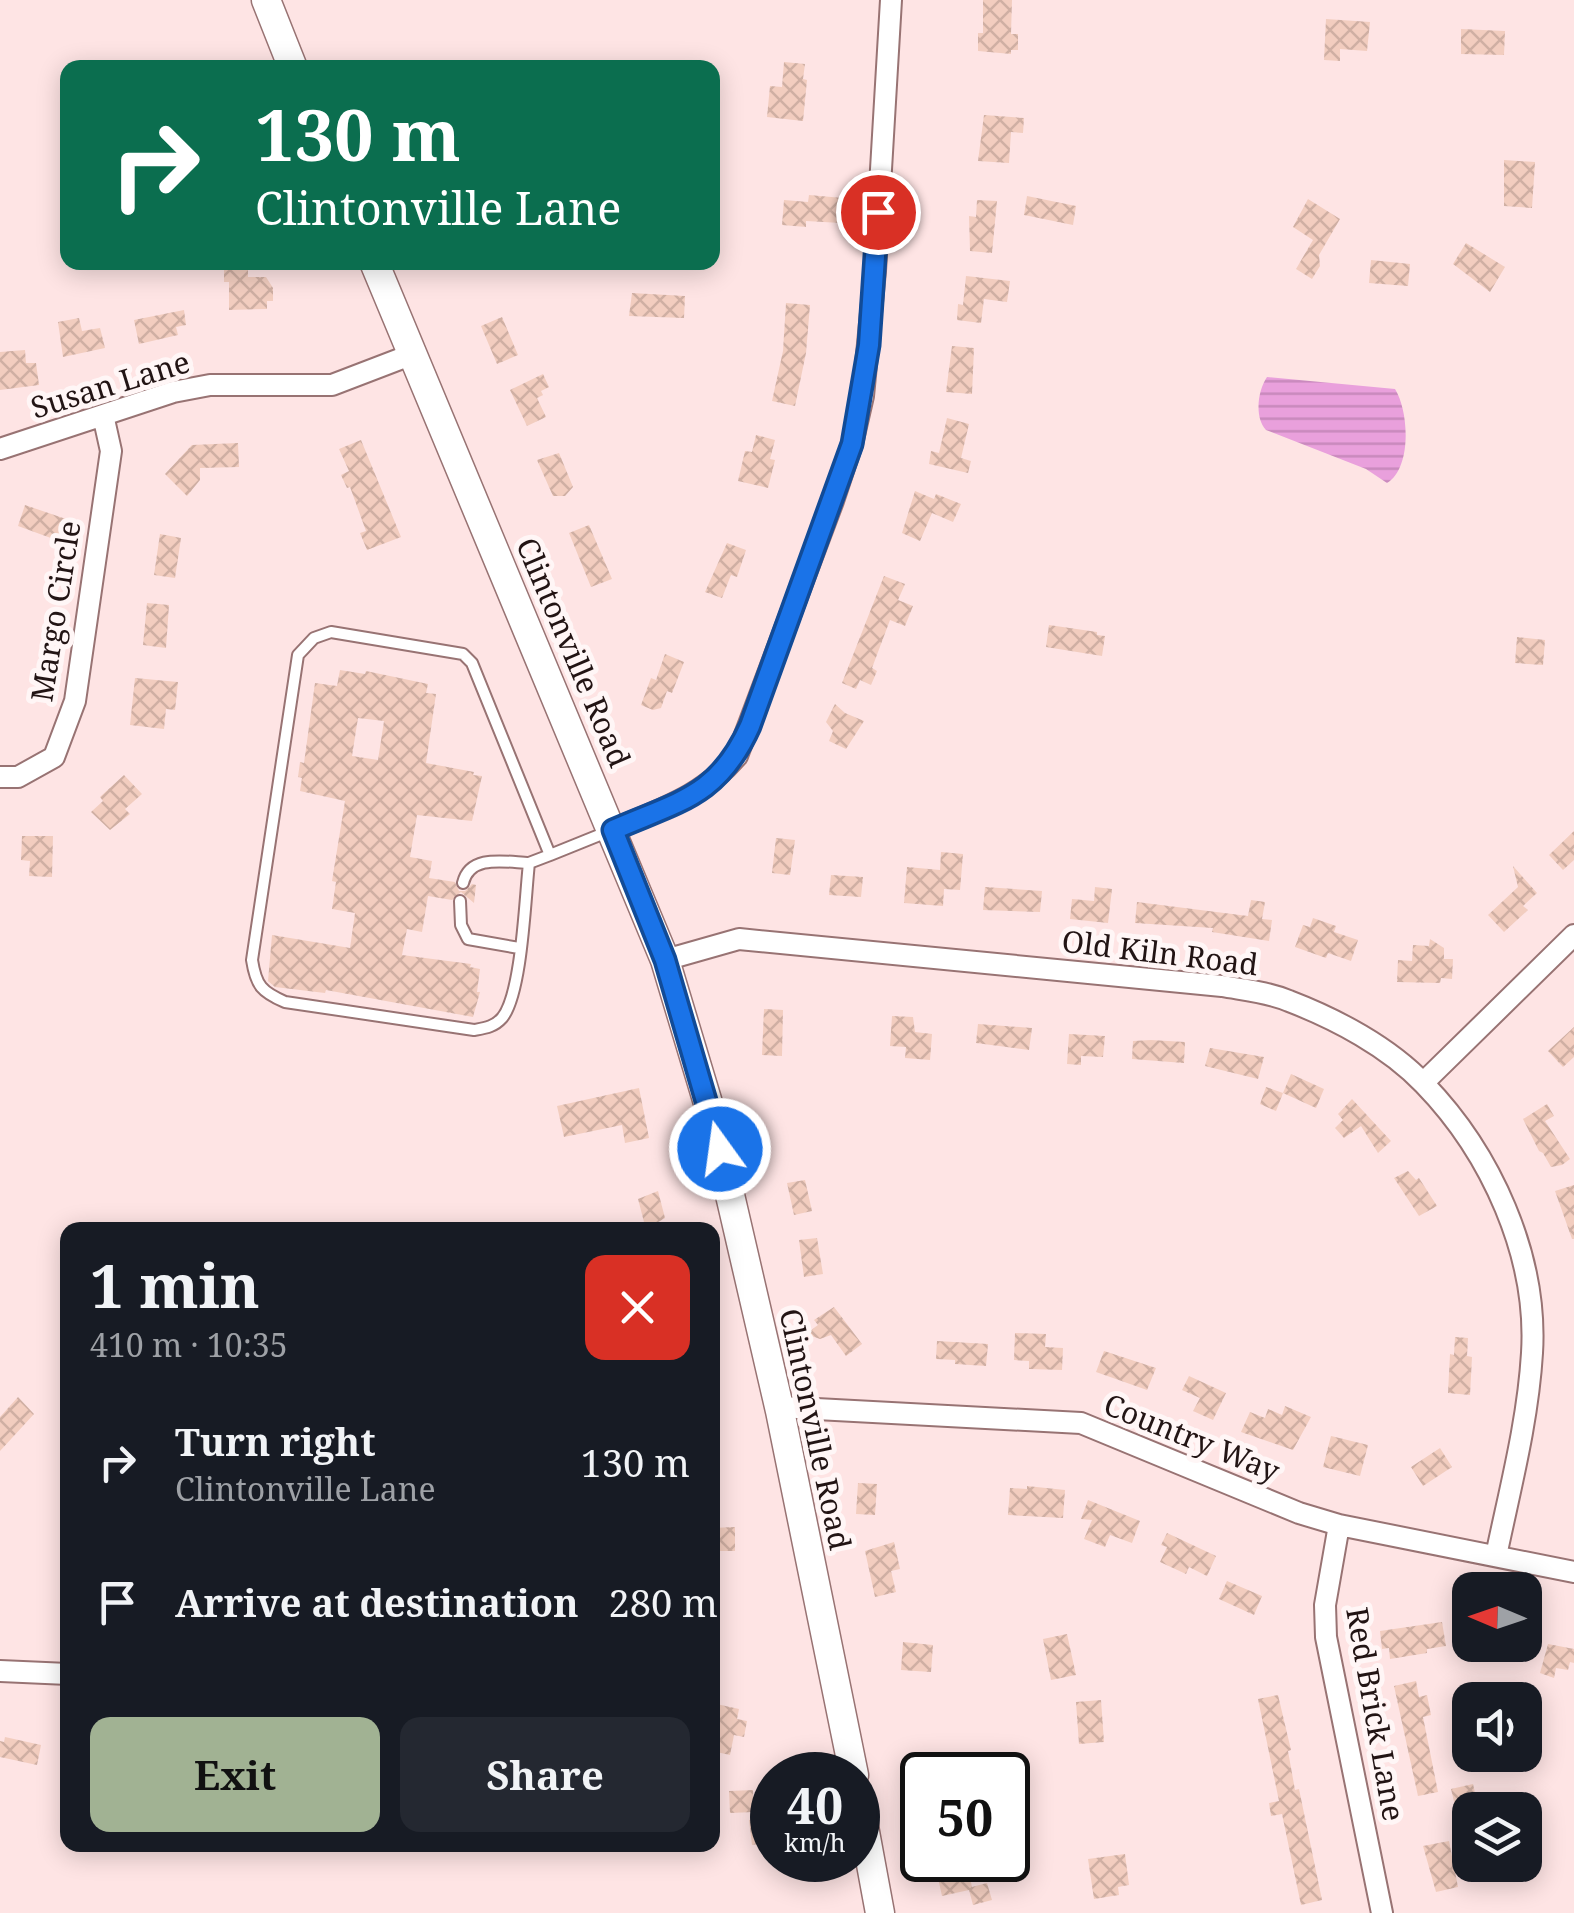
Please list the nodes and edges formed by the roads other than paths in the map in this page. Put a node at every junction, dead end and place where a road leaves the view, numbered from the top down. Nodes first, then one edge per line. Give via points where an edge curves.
1 (266, 0) edge
2 (891, 0) edge
3 (291, 60) edge
4 (377, 270) edge
5 (413, 354) junction
6 (104, 416) junction
7 (0, 449) edge
8 (0, 776) edge
9 (613, 830) junction
10 (550, 855) junction
11 (529, 863) junction
12 (463, 883) dead end
13 (460, 901) dead end
14 (1574, 935) edge
15 (519, 948) junction
16 (665, 960) junction
17 (1424, 1083) junction
18 (779, 1407) junction
19 (1340, 1526) junction
20 (1496, 1556) junction
21 (1574, 1572) edge
22 (0, 1671) edge
23 (60, 1674) edge
24 (849, 1752) edge
25 (874, 1882) edge
26 (880, 1913) edge
27 (1382, 1913) edge

1 - 3 main road
2 - 9 street via 869,345 852,444 833,502 736,756 694,794
4 - 5 main road, Clintonville Road
5 - 6 street, Susan Lane via 332,385 210,385
5 - 9 main road, Clintonville Road
6 - 7 street, Susan Lane
6 - 8 street, Margo Circle via 111,451 75,701 54,757 18,777
9 - 10 lane
9 - 16 main road, Clintonville Road
10 - 11 lane
10 - 15 lane via 463,654 331,632 298,655 252,960 255,982 286,1002 474,1030 501,1019 514,998
11 - 12 lane via 474,865
11 - 15 lane
13 - 15 lane via 468,939
14 - 17 street
16 - 17 street, Old Kiln Road via 739,939 1222,986 1284,998 1324,1016
16 - 18 main road, Clintonville Road via 712,1112
17 - 20 street, Old Kiln Road via 1484,1164 1508,1216 1530,1301 1529,1383
18 - 19 street, Country Way via 1081,1424
18 - 24 main road, Clintonville Road
19 - 20 street, Country Way
19 - 27 street, Red Brick Lane via 1324,1605 1326,1637
20 - 21 street, Country Way
22 - 23 street
25 - 26 main road

